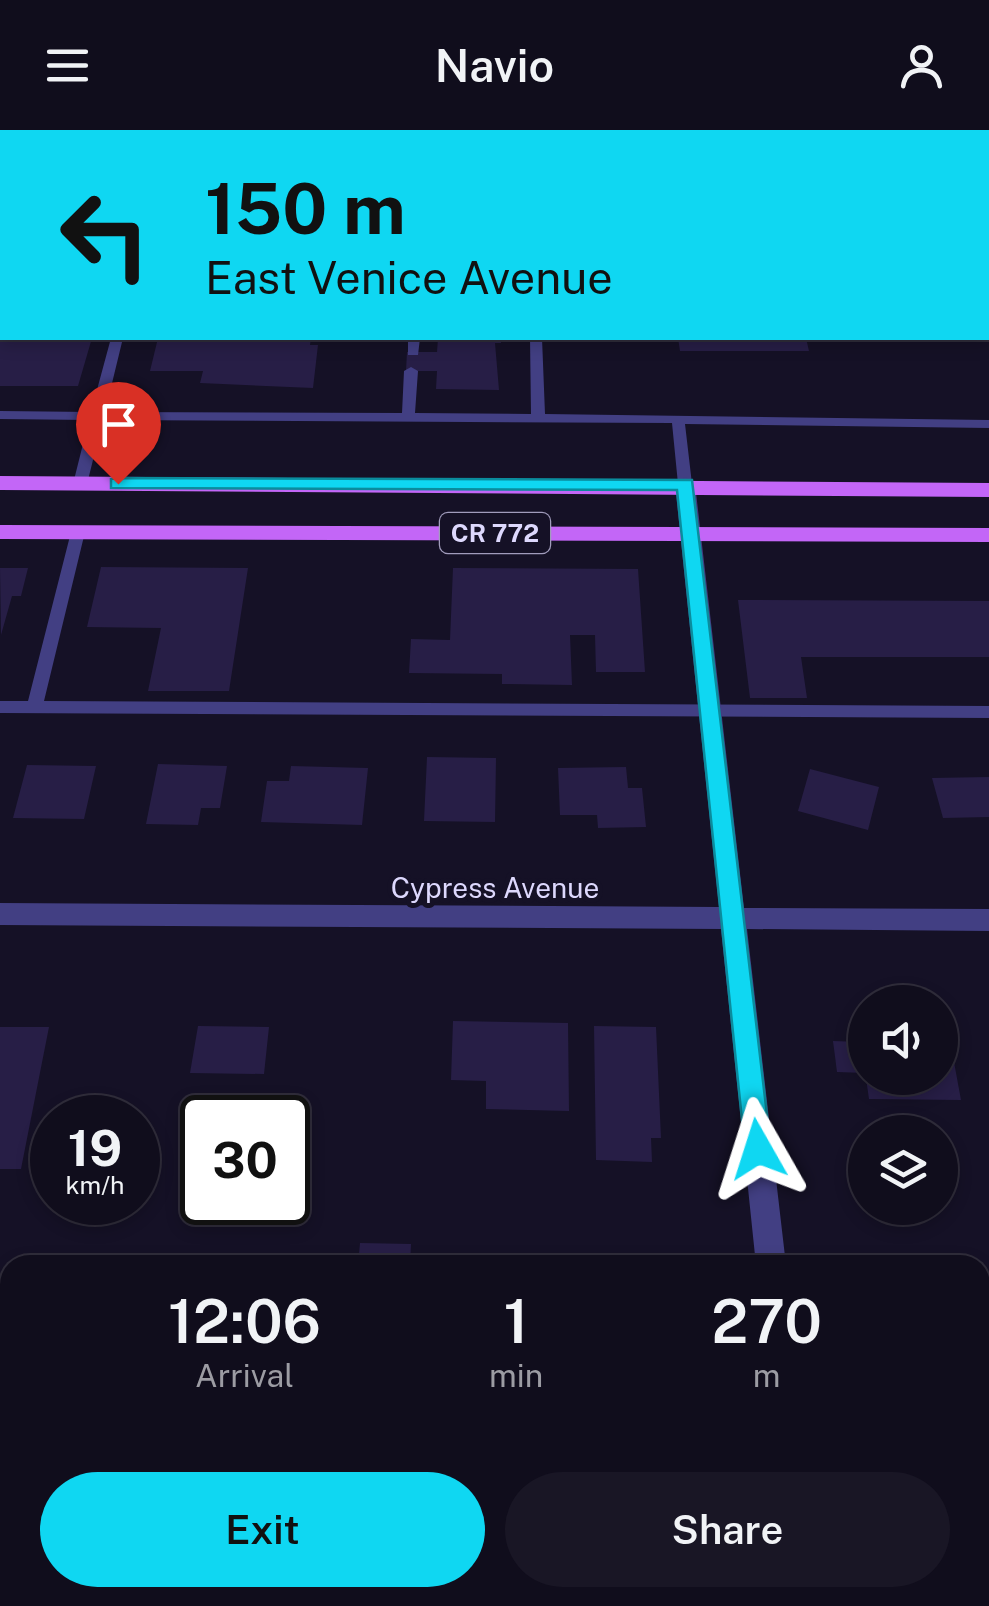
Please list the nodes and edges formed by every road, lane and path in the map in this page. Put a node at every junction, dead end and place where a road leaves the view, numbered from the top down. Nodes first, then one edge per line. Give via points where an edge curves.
1 (116, 340) edge
2 (536, 340) edge
3 (412, 372) dead end
4 (0, 416) edge
5 (97, 416) junction
6 (408, 418) junction
7 (538, 419) junction
8 (678, 420) junction
9 (989, 424) edge
10 (0, 483) edge
11 (80, 484) junction
12 (685, 484) junction
13 (989, 490) edge
14 (0, 532) edge
15 (78, 532) junction
16 (690, 534) junction
17 (989, 534) edge
18 (0, 707) edge
19 (34, 708) junction
20 (708, 710) junction
21 (989, 712) edge
22 (0, 914) edge
23 (734, 918) junction
24 (989, 920) edge
25 (769, 1255) edge

1 - 5 lane
2 - 7 lane
3 - 6 lane
4 - 5 lane
5 - 6 lane
5 - 11 lane
6 - 7 lane
7 - 8 lane
8 - 9 lane
8 - 12 lane
10 - 11 main road, CR 772
11 - 12 main road, CR 772
12 - 13 main road, CR 772
12 - 16 street
14 - 15 main road, CR 772
15 - 16 main road, CR 772
15 - 19 lane
16 - 17 main road, CR 772
16 - 20 street
18 - 19 lane
19 - 20 lane
20 - 21 lane
20 - 23 street
22 - 23 street, Cypress Avenue
23 - 24 street, Cypress Avenue
23 - 25 street

